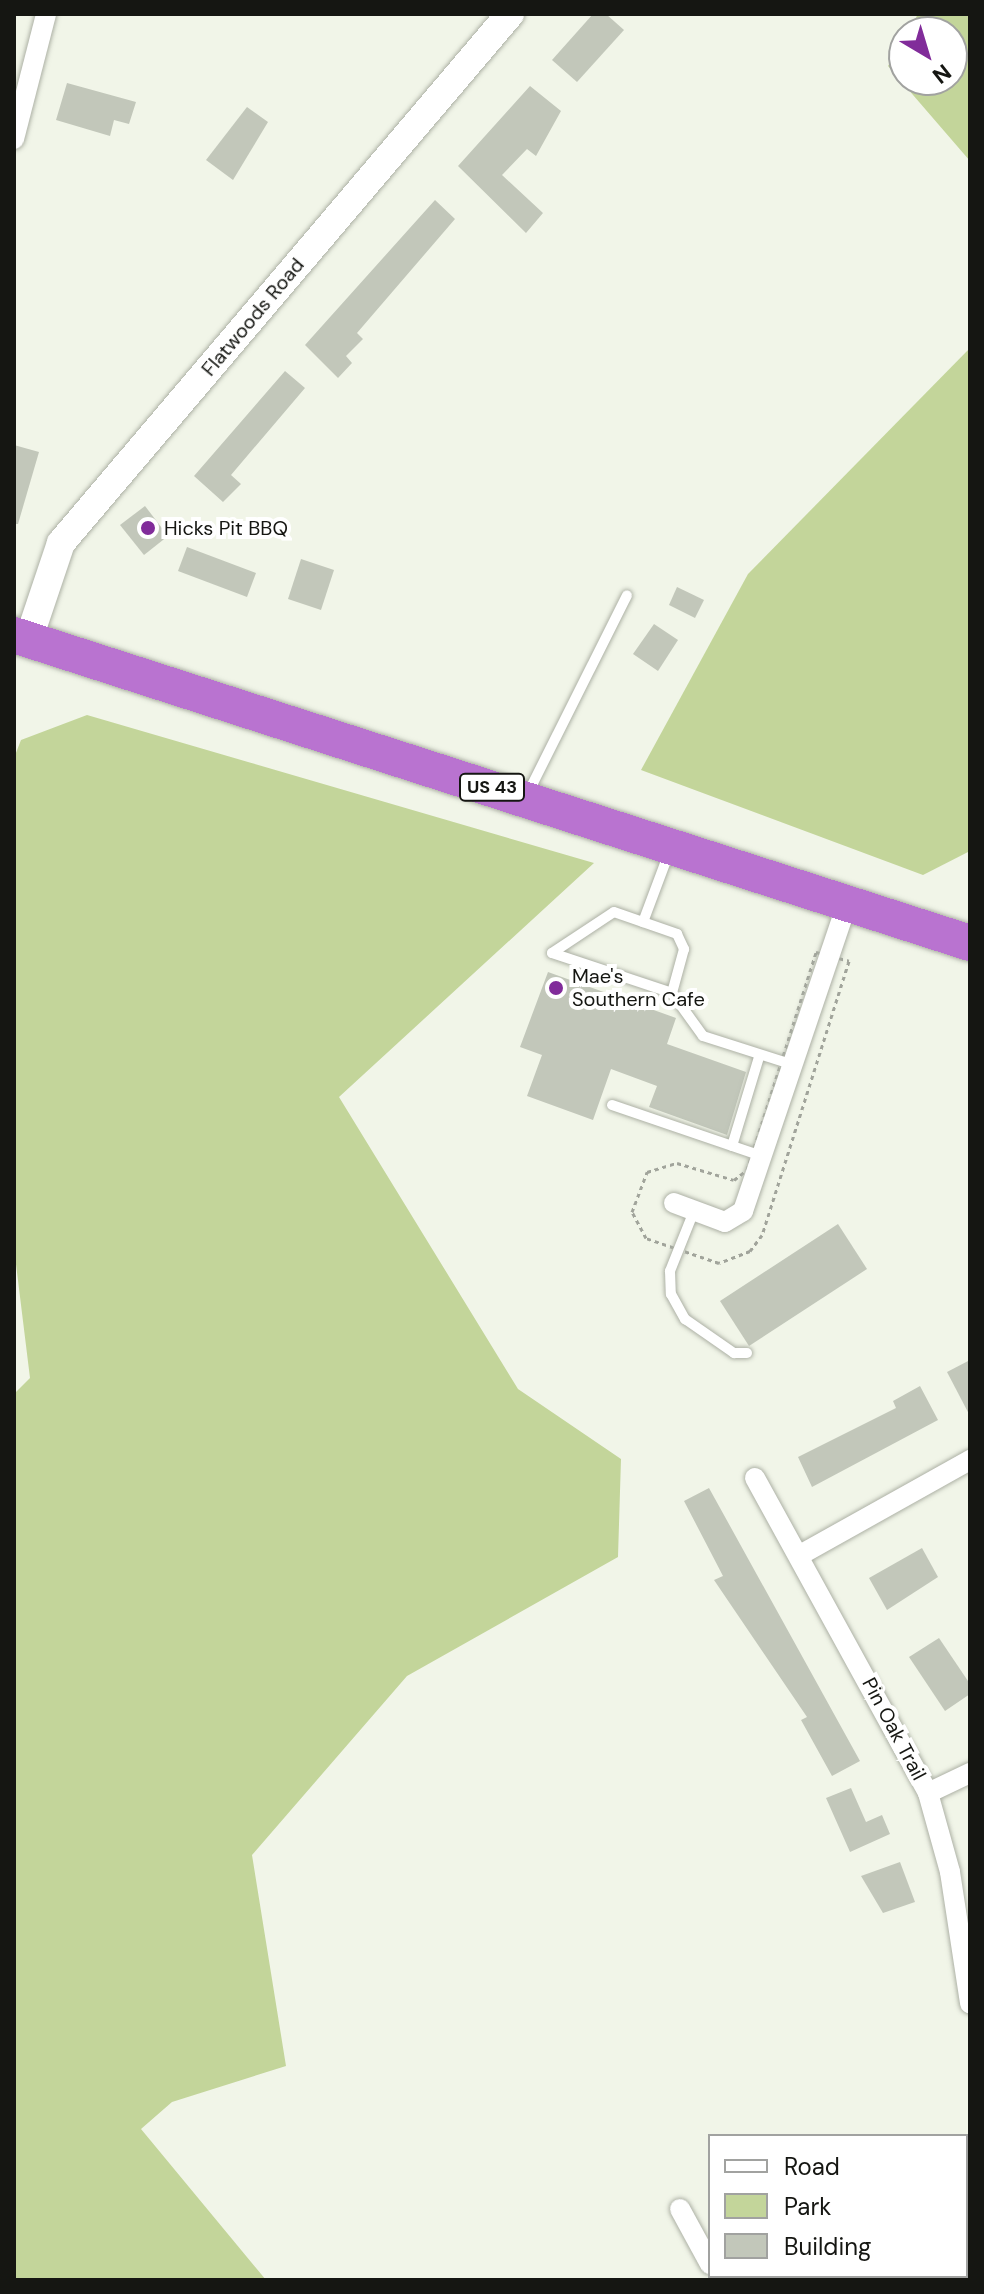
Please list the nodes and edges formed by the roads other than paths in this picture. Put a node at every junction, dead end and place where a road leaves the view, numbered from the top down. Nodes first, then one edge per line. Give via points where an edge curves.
1 (46, 14) edge
2 (510, 14) edge
3 (14, 139) edge
4 (627, 595) dead end
5 (21, 636) edge
6 (526, 798) junction
7 (671, 846) junction
8 (847, 903) junction
9 (643, 922) junction
10 (970, 943) edge
11 (672, 993) junction
12 (759, 1057) junction
13 (794, 1065) junction
14 (612, 1105) dead end
15 (732, 1146) junction
16 (764, 1156) junction
17 (674, 1203) dead end
18 (694, 1211) junction
19 (747, 1353) dead end
20 (970, 1460) edge
21 (755, 1478) dead end
22 (800, 1555) junction
23 (970, 1773) edge
24 (928, 1793) junction
25 (970, 2003) edge
26 (680, 2209) dead end
27 (708, 2260) edge

1 - 3 street
2 - 5 street, Flatwoods Road via 61,543
4 - 6 lane
5 - 6 highway, US 43
6 - 7 highway, US 43
7 - 8 highway, US 43
7 - 9 lane
8 - 10 highway, US 43
8 - 13 street
9 - 11 lane via 677,934 684,949
9 - 11 lane via 614,912 595,918 552,953
11 - 12 lane via 703,1036
12 - 13 lane
12 - 15 lane
13 - 16 street
14 - 15 lane
15 - 16 lane
16 - 18 street via 743,1211 725,1222
17 - 18 street
18 - 19 lane via 670,1271 671,1294 685,1319 734,1353
20 - 22 street
21 - 22 street, Pin Oak Trail
22 - 24 street, Pin Oak Trail
23 - 24 street
24 - 25 street, Pin Oak Trail via 950,1872
26 - 27 street

